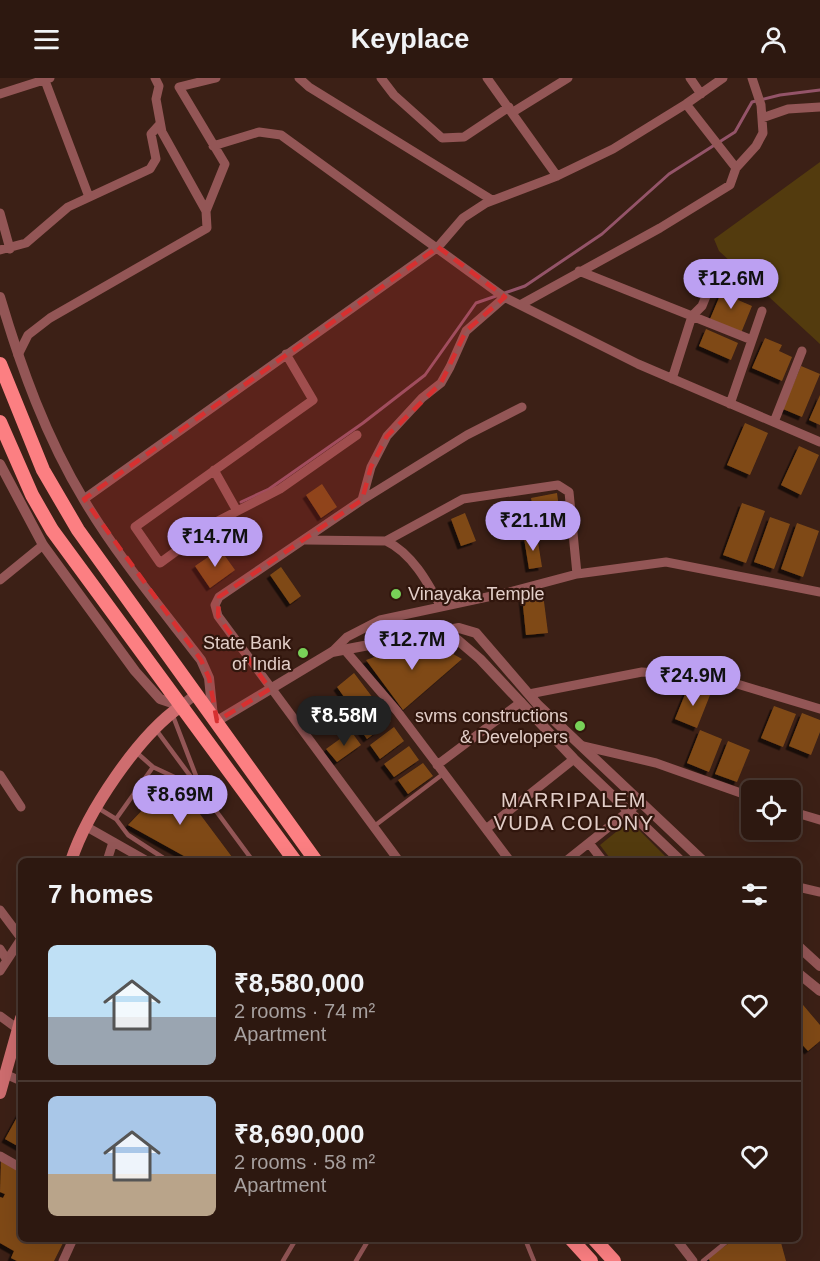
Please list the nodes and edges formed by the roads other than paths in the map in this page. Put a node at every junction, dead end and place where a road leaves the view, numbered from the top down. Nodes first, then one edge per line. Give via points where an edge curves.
1 (155, 78) edge
2 (216, 78) edge
3 (299, 78) edge
4 (381, 78) edge
5 (487, 78) edge
6 (568, 78) edge
7 (690, 78) edge
8 (723, 78) edge
9 (752, 78) edge
10 (46, 79) edge
11 (0, 94) edge
12 (701, 94) junction
13 (686, 104) junction
14 (820, 107) edge
15 (511, 109) junction
16 (762, 118) junction
17 (160, 124) junction
18 (213, 146) junction
19 (736, 168) junction
20 (557, 176) junction
21 (89, 197) junction
22 (492, 200) junction
23 (206, 211) junction
24 (0, 213) edge
25 (438, 247) junction
26 (10, 249) junction
27 (0, 250) edge
28 (579, 271) junction
29 (713, 279) dead end
30 (502, 295) junction
31 (0, 297) edge
32 (520, 305) junction
33 (762, 311) dead end
34 (692, 315) junction
35 (752, 340) junction
36 (802, 351) dead end
37 (286, 354) junction
38 (18, 355) junction
39 (0, 364) edge
40 (672, 379) junction
41 (730, 404) junction
42 (522, 407) dead end
43 (0, 422) edge
44 (774, 422) junction
45 (357, 435) dead end
46 (820, 442) edge
47 (0, 464) edge
48 (214, 470) junction
49 (84, 500) junction
50 (362, 500) junction
51 (237, 511) junction
52 (304, 540) junction
53 (386, 541) junction
54 (43, 545) junction
55 (577, 574) junction
56 (0, 580) edge
57 (820, 592) edge
58 (441, 607) junction
59 (447, 631) junction
60 (344, 649) junction
61 (332, 652) junction
62 (270, 690) junction
63 (196, 694) junction
64 (525, 698) junction
65 (820, 709) edge
66 (177, 710) junction
67 (215, 719) junction
68 (156, 729) junction
69 (583, 746) junction
70 (135, 752) junction
71 (574, 759) junction
72 (437, 765) junction
73 (153, 767) junction
74 (443, 774) junction
75 (0, 775) edge
76 (3, 786) edge
77 (201, 789) junction
78 (741, 793) edge
79 (640, 802) junction
80 (21, 807) dead end
81 (98, 808) junction
82 (628, 812) junction
83 (801, 814) edge
84 (116, 819) junction
85 (820, 820) edge
86 (87, 827) junction
87 (373, 827) junction
88 (486, 829) junction
89 (113, 842) junction
90 (589, 843) junction
91 (72, 858) edge
92 (108, 858) edge
93 (142, 858) edge
94 (163, 858) edge
95 (251, 858) edge
96 (293, 858) edge
97 (314, 858) edge
98 (397, 858) edge
99 (508, 858) edge
100 (570, 858) edge
101 (601, 858) edge
102 (678, 858) edge
103 (700, 858) edge
104 (801, 888) edge
105 (820, 892) edge
106 (0, 910) edge
107 (18, 935) edge
108 (18, 944) edge
109 (0, 949) edge
110 (801, 949) edge
111 (7, 960) junction
112 (820, 966) edge
113 (0, 971) edge
114 (801, 975) edge
115 (820, 991) edge
116 (0, 1016) edge
117 (18, 1024) edge
118 (18, 1028) edge
119 (5, 1074) junction
120 (18, 1080) edge
121 (0, 1093) edge
122 (0, 1156) edge
123 (18, 1166) edge
124 (72, 1242) edge
125 (294, 1242) edge
126 (367, 1242) edge
127 (526, 1242) edge
128 (574, 1242) edge
129 (597, 1242) edge
130 (678, 1242) edge
131 (726, 1242) edge
132 (63, 1261) edge
133 (283, 1261) edge
134 (356, 1261) edge
135 (534, 1261) edge
136 (591, 1261) edge
137 (614, 1261) edge
138 (693, 1261) edge
139 (703, 1261) edge

1 - 17 street via 159,86 156,99
2 - 18 street via 178,87
3 - 22 street
4 - 15 street via 394,95 442,138 464,137
5 - 15 street
6 - 15 street
7 - 12 street
8 - 12 street
9 - 16 street
10 - 11 street
10 - 21 street
12 - 13 street
13 - 19 street
13 - 20 street via 621,144
14 - 16 street via 788,109
15 - 20 street
16 - 19 street via 760,139
17 - 21 street via 151,134 156,159 150,169
17 - 23 street via 170,150
18 - 23 street via 225,164
18 - 25 street via 259,132 281,135
19 - 28 street via 730,186
20 - 22 street
21 - 26 street via 68,207 26,243
22 - 25 street via 463,218
23 - 38 street via 207,228 50,318 28,335
24 - 26 street
25 - 30 street
25 - 37 street
26 - 27 street
28 - 32 street
28 - 34 street
29 - 34 street via 702,306
30 - 32 street
30 - 50 street via 466,331 441,383 387,436 371,467
31 - 38 street
32 - 40 street
33 - 35 street
34 - 35 street
34 - 40 street
35 - 41 street
36 - 44 street
37 - 48 street via 313,400
37 - 49 street
38 - 49 street via 54,444
39 - 63 main road via 43,470 78,530
40 - 41 street
41 - 44 street
42 - 50 street via 467,435
43 - 66 main road via 52,530
44 - 46 street
45 - 51 street via 280,489
47 - 54 street
48 - 51 street
48 - 51 street via 135,527 160,563
49 - 67 street via 115,548 201,660 209,678
50 - 52 street
52 - 53 street
52 - 62 street via 219,597 215,604 218,616
53 - 55 street via 463,499 558,485 569,492
53 - 58 street via 398,546 426,580
54 - 56 street
54 - 66 street via 135,671 160,699
55 - 57 street via 666,562
55 - 58 street
58 - 61 street via 380,620 347,637
59 - 60 street
59 - 64 street
59 - 64 street via 459,628 476,633
60 - 61 street
60 - 72 street
61 - 62 street
62 - 67 street
62 - 87 street
63 - 66 street
63 - 67 main road
64 - 65 street via 642,672 714,677
64 - 69 street
64 - 71 street
64 - 72 street
66 - 68 main road
66 - 77 lane
66 - 96 main road
67 - 97 main road
68 - 70 main road
68 - 77 lane
69 - 78 street via 656,763
69 - 79 street
70 - 73 lane
70 - 81 main road
71 - 82 street
71 - 88 street
72 - 74 street
73 - 77 lane
73 - 84 lane
74 - 87 lane
74 - 88 street
75 - 76 street
76 - 80 street
77 - 95 lane
79 - 82 street
79 - 103 street
81 - 84 lane
81 - 86 main road
82 - 90 street
82 - 102 street
83 - 85 street
84 - 94 lane via 128,835
86 - 89 street
86 - 91 main road
87 - 98 street
88 - 99 street
89 - 92 street
89 - 93 street
90 - 100 street
90 - 101 street
104 - 105 street
106 - 107 street
108 - 111 street
109 - 111 street
110 - 112 street
111 - 113 street
114 - 115 street
116 - 117 street
118 - 119 main road
119 - 120 street
119 - 121 main road
122 - 123 street
124 - 132 street
125 - 133 lane
126 - 134 lane
127 - 135 lane
128 - 136 main road
129 - 137 main road
130 - 138 street
131 - 139 lane

